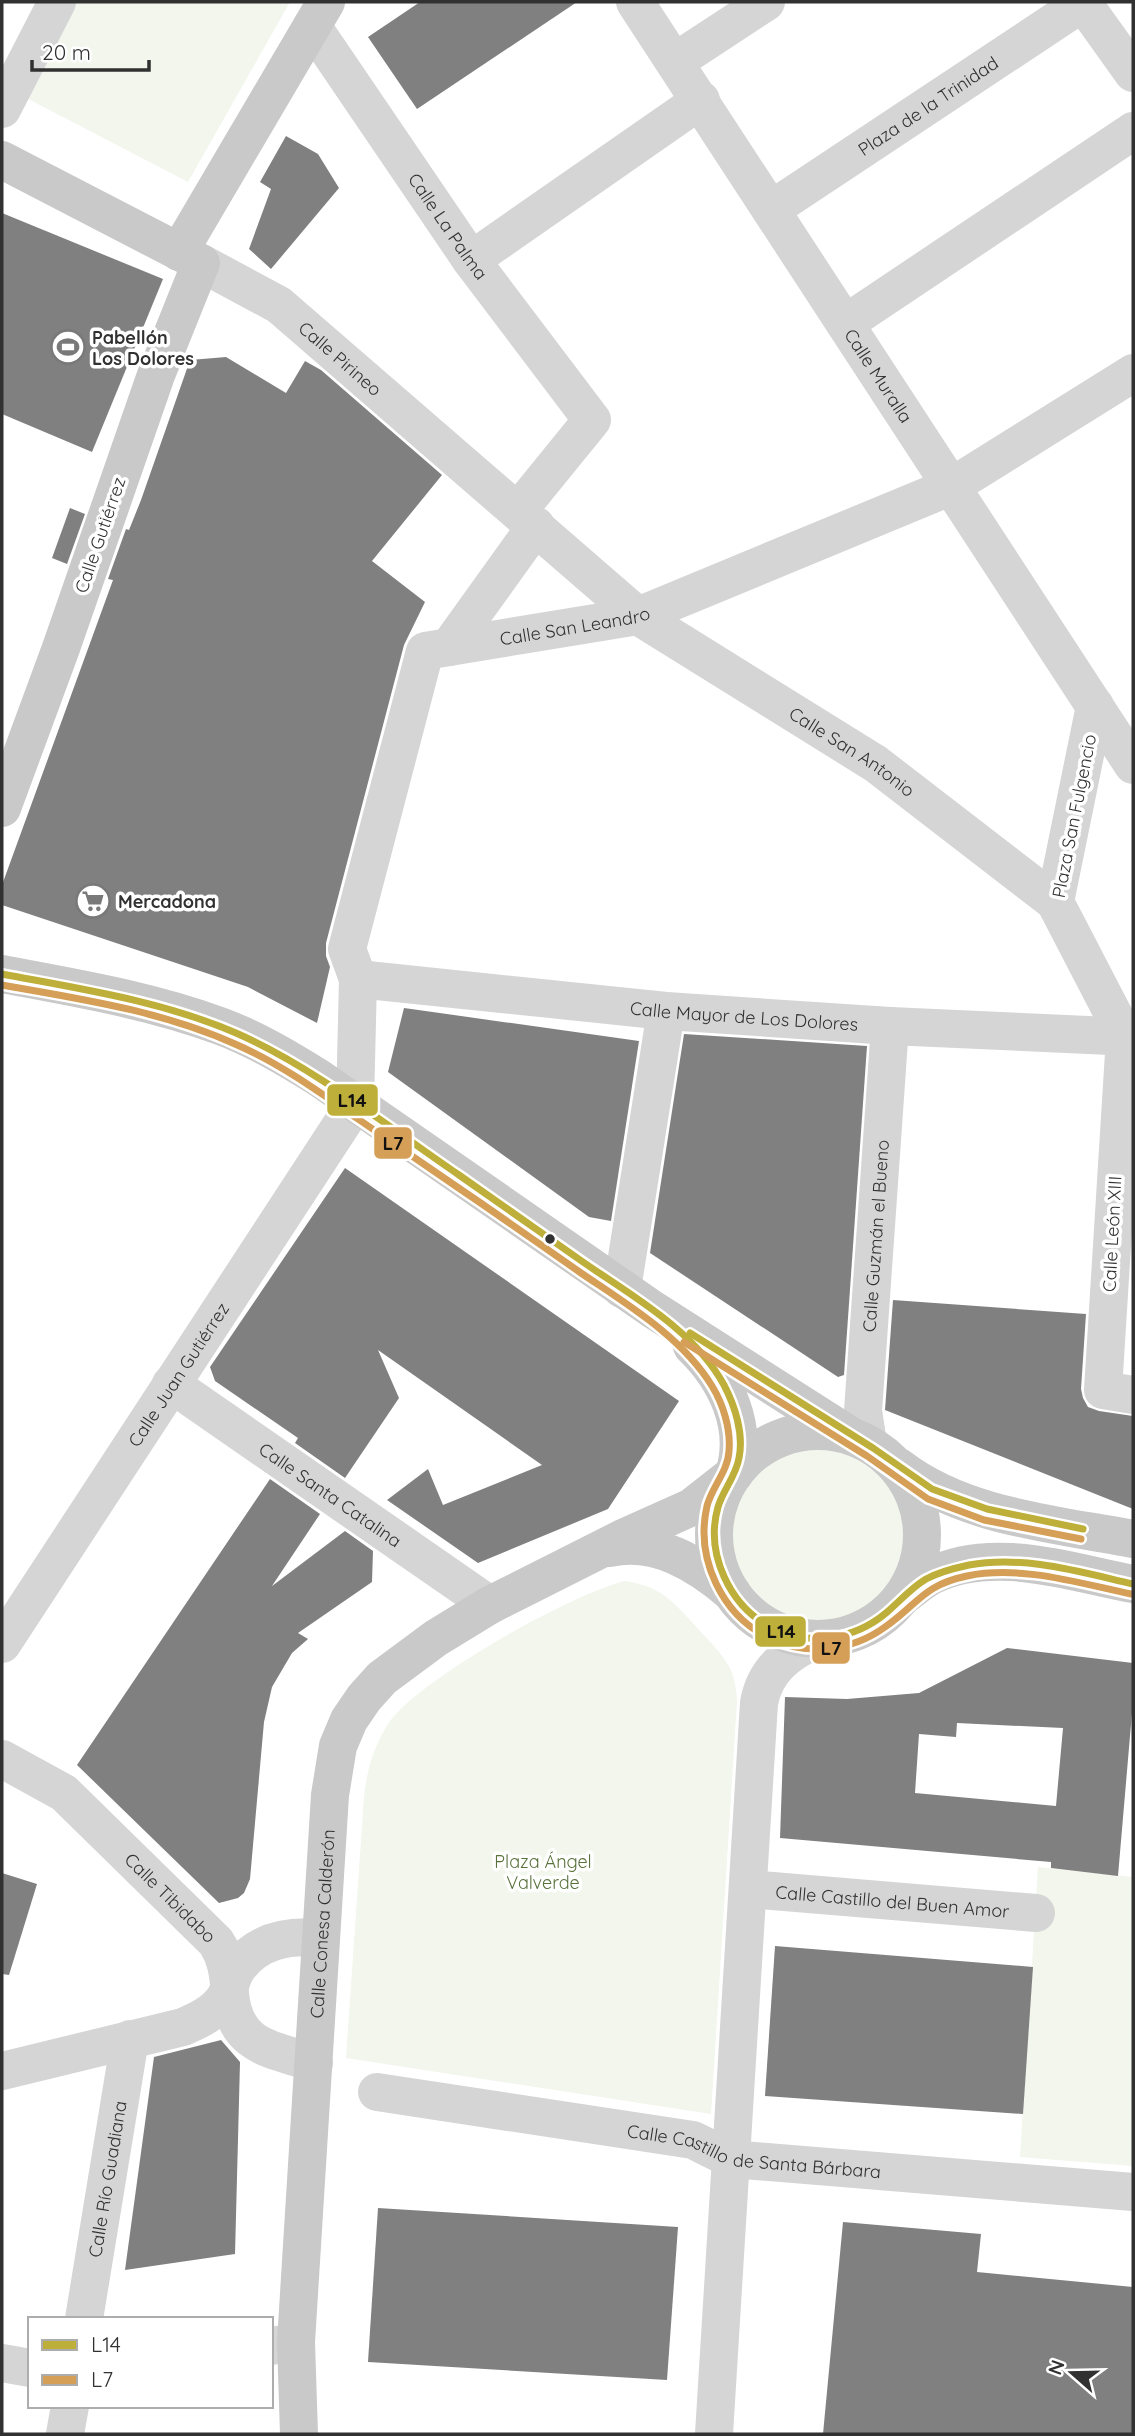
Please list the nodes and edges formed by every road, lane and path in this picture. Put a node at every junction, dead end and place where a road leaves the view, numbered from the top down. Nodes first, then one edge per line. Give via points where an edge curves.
1 (57, 2) edge
2 (635, 2) edge
3 (766, 2) edge
4 (1083, 2) edge
5 (319, 14) edge
6 (676, 61) junction
7 (1133, 73) edge
8 (701, 100) junction
9 (2, 109) edge
10 (1133, 131) edge
11 (2, 160) edge
12 (772, 209) junction
13 (190, 258) junction
14 (471, 260) junction
15 (846, 323) junction
16 (1133, 373) edge
17 (952, 486) junction
18 (527, 519) junction
19 (638, 616) junction
20 (449, 647) junction
21 (1095, 706) junction
22 (1130, 751) edge
23 (2, 808) edge
24 (1055, 902) junction
25 (2, 974) edge
26 (358, 979) junction
27 (666, 1011) junction
28 (890, 1026) junction
29 (1129, 1037) edge
30 (355, 1104) junction
31 (1124, 1195) edge
32 (637, 1299) junction
33 (171, 1384) junction
34 (1118, 1393) edge
35 (871, 1447) junction
36 (734, 1474) junction
37 (1133, 1539) edge
38 (597, 1551) junction
39 (1133, 1584) edge
40 (733, 1594) junction
41 (896, 1603) junction
42 (490, 1605) junction
43 (817, 1639) junction
44 (2, 1644) edge
45 (2, 1759) edge
46 (748, 1889) junction
47 (1036, 1913) dead end
48 (321, 1938) junction
49 (229, 1985) junction
50 (130, 2039) junction
51 (314, 2063) junction
52 (2, 2071) edge
53 (377, 2092) dead end
54 (731, 2159) junction
55 (1133, 2192) edge
56 (84, 2317) edge
57 (284, 2344) edge
58 (2, 2363) edge
59 (28, 2368) edge
60 (70, 2408) edge
61 (65, 2434) edge
62 (299, 2434) edge
63 (715, 2434) edge

1 - 9 street
2 - 6 street, Calle Muralla
3 - 6 street
4 - 7 street, Plaza de la Trinidad
4 - 12 street, Plaza de la Trinidad
5 - 13 main road, Calle Gutiérrez
5 - 14 street, Calle La Palma
6 - 8 street, Calle Muralla
8 - 12 street, Calle Muralla
8 - 14 street
10 - 15 street
11 - 13 main road, Calle Pirineo
12 - 15 street, Calle Muralla
13 - 18 street, Calle Pirineo via 279,305
13 - 23 main road, Calle Gutiérrez via 156,375
14 - 18 street, Calle La Palma via 592,420
15 - 17 street, Calle Muralla
16 - 17 street, Calle San Leandro
17 - 19 street, Calle San Leandro
17 - 21 street, Calle Muralla
18 - 19 street, Calle Pirineo
18 - 20 street
19 - 20 street, Calle San Leandro
19 - 24 street, Calle San Antonio via 876,764
20 - 26 street, Calle San Leandro via 425,651 347,949
21 - 22 street, Calle Muralla
21 - 24 street, Plaza San Fulgencio
24 - 29 street, Plaza San Fulgencio
25 - 30 main road via 114,995 221,1027 286,1058
26 - 27 street, Calle Mayor de Los Dolores
26 - 30 street, Calle San Leandro
27 - 28 street, Calle Mayor de Los Dolores
27 - 32 street
28 - 29 street, Calle Mayor de Los Dolores
28 - 35 street, Calle Guzmán el Bueno via 863,1411
29 - 31 street, Calle León XIII
30 - 32 main road
30 - 33 street, Calle Juan Gutiérrez
31 - 34 street, Calle León XIII
32 - 35 main road
32 - 36 main road via 703,1357 722,1382 738,1432 740,1449
33 - 42 street, Calle Santa Catalina
33 - 44 street, Calle Juan Gutiérrez
35 - 36 main road via 817,1430 785,1436 755,1452
35 - 37 main road via 932,1489 972,1504
35 - 41 main road via 913,1493 919,1511 922,1540 914,1575
36 - 38 main road, Calle Conesa Calderón via 692,1507
36 - 40 main road via 719,1504 715,1533 720,1567
38 - 40 main road, Calle Conesa Calderón via 630,1545 656,1549 700,1568
38 - 42 main road, Calle Conesa Calderón
39 - 41 main road via 1024,1564 985,1562 931,1576
40 - 43 main road via 774,1629
41 - 43 main road via 867,1626
42 - 48 main road, Calle Conesa Calderón via 382,1678 349,1720 332,1771
43 - 46 street via 782,1659 761,1690
45 - 49 street, Calle Tibidabo via 64,1793 202,1926 226,1956
46 - 47 street, Calle Castillo del Buen Amor
46 - 54 street
48 - 49 street via 289,1937 259,1947 237,1969
48 - 51 main road, Calle Conesa Calderón
49 - 50 street via 225,1997 201,2019
49 - 51 street, Calle Tibidabo via 232,2010 256,2043
50 - 52 street
50 - 56 street, Calle Río Guadiana
51 - 57 main road, Calle Conesa Calderón
53 - 54 street, Calle Castillo de Santa Bárbara via 693,2140
54 - 55 street, Calle Castillo de Santa Bárbara
54 - 63 street
57 - 62 main road, Calle Conesa Calderón
58 - 59 street
60 - 61 street

